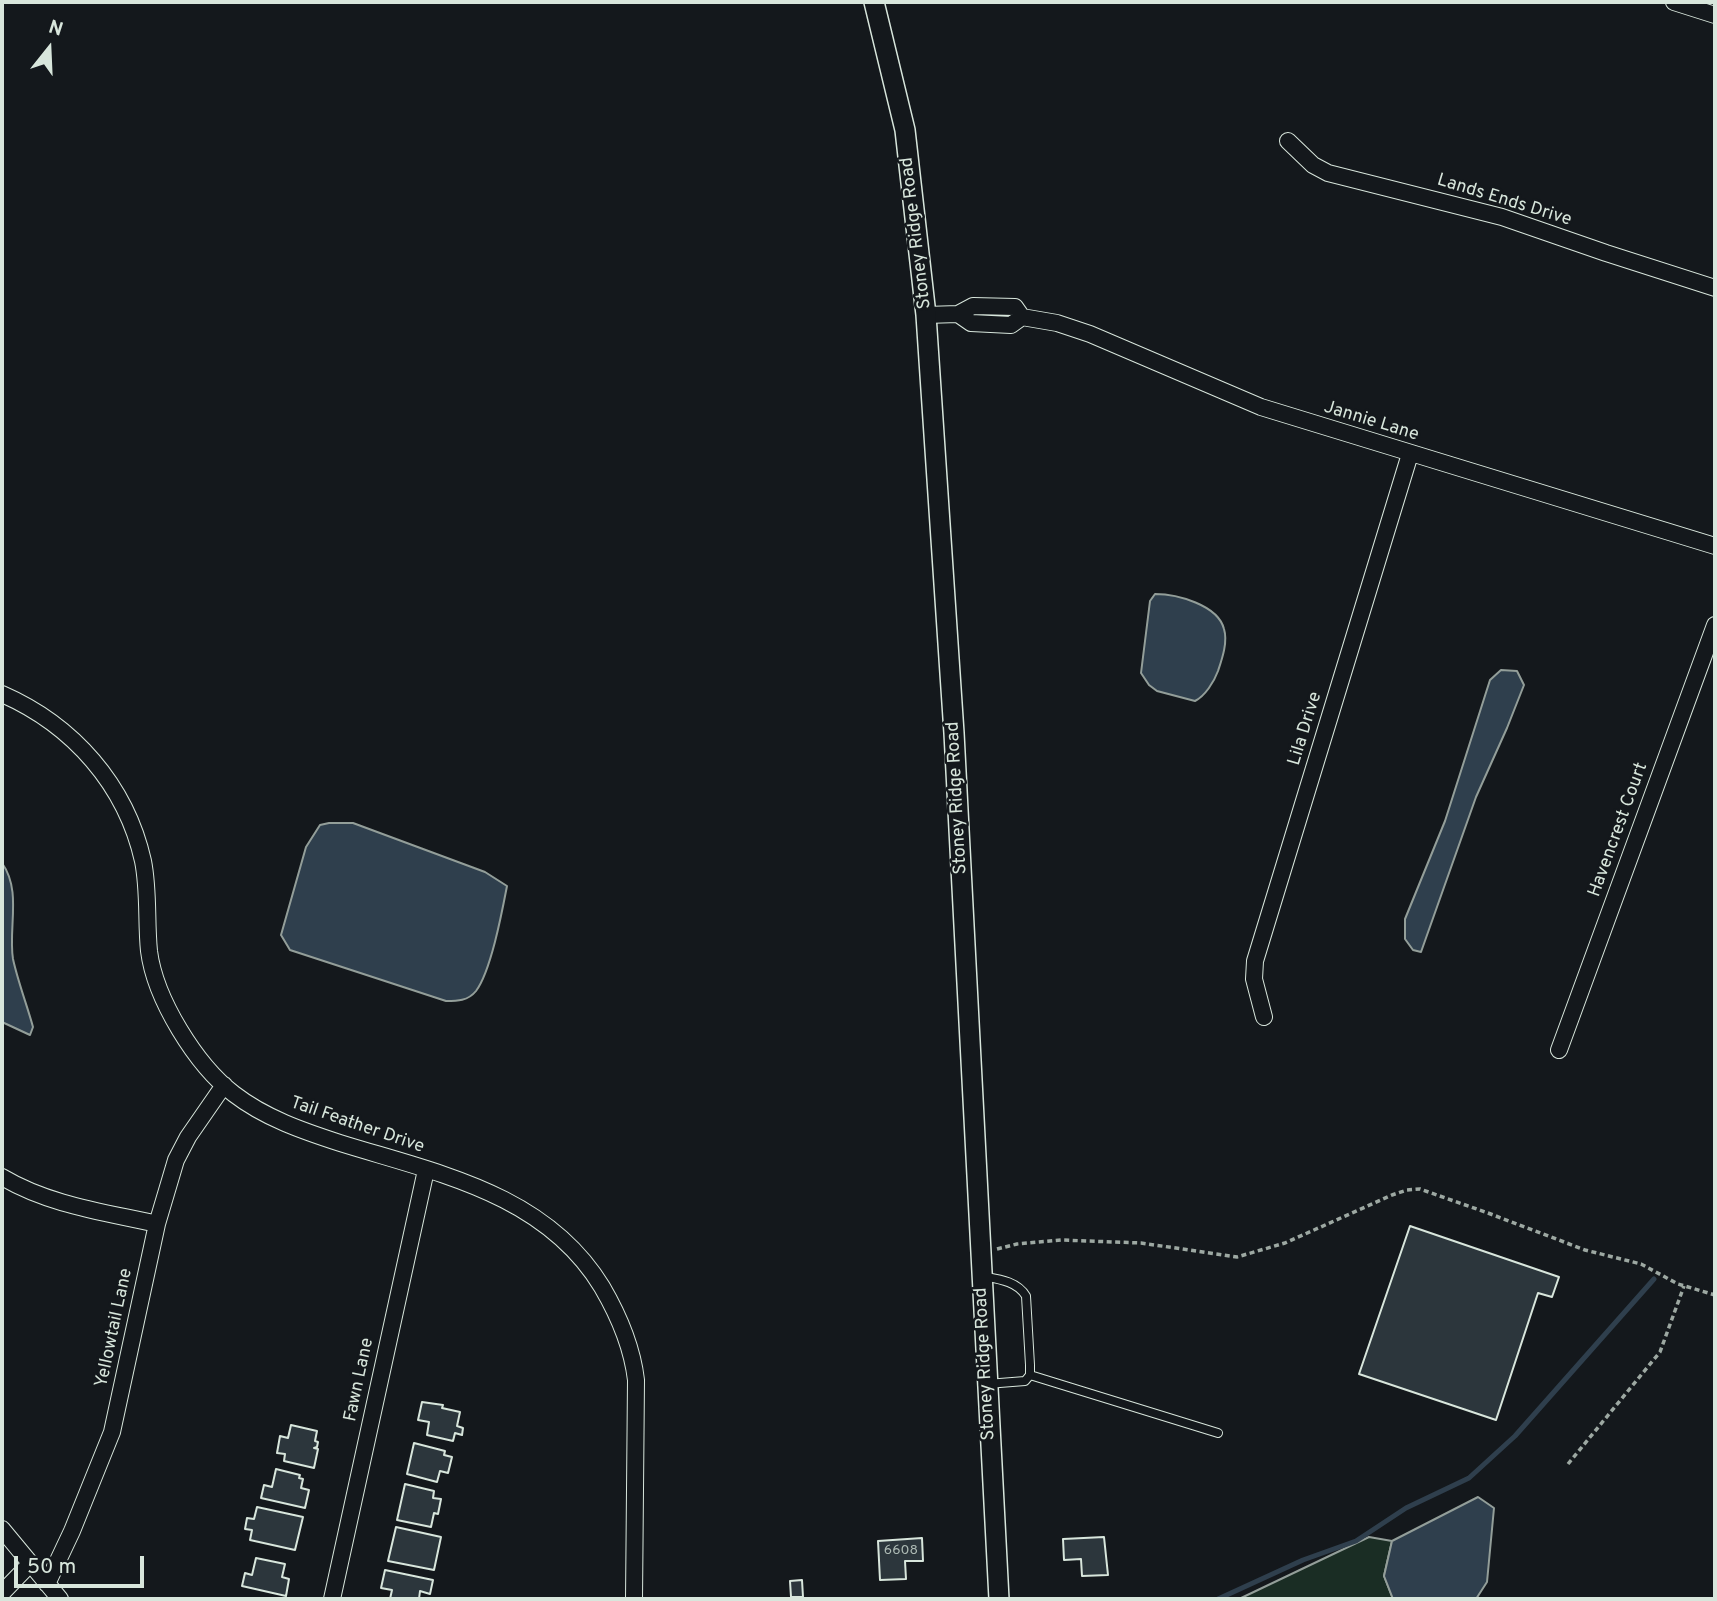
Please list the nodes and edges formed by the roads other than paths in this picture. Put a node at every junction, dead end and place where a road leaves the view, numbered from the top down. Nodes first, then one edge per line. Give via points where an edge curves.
1 (874, 2) edge
2 (1674, 2) edge
3 (1715, 15) edge
4 (1288, 141) dead end
5 (1715, 288) edge
6 (926, 315) junction
7 (1410, 454) junction
8 (1715, 547) edge
9 (1715, 625) edge
10 (2, 694) edge
11 (1264, 1017) dead end
12 (1559, 1050) dead end
13 (224, 1085) junction
14 (426, 1170) junction
15 (2, 1177) edge
16 (157, 1224) junction
17 (982, 1276) junction
18 (1030, 1375) junction
19 (987, 1384) junction
20 (1218, 1433) dead end
21 (2, 1529) edge
22 (31, 1563) junction
23 (47, 1584) junction
24 (2, 1593) edge
25 (60, 1599) edge
26 (332, 1599) edge
27 (634, 1599) edge
28 (999, 1599) edge

1 - 6 street, Stoney Ridge Road via 905,130
2 - 3 street
4 - 5 street, Lands Ends Drive via 1328,173 1502,217
6 - 7 street, Jannie Lane via 958,313 971,323 1011,325 1022,317 1073,328 1261,407
6 - 17 street, Stoney Ridge Road via 955,747
7 - 8 street, Jannie Lane
7 - 11 street, Lila Drive via 1255,961 1254,979
9 - 12 street, Havencrest Court
10 - 13 street, Tail Feather Drive via 65,731 115,792 143,862 149,951 156,979 195,1054
13 - 14 street, Tail Feather Drive via 281,1122
13 - 16 street, Yellowtail Lane via 182,1147
14 - 26 street, Fawn Lane
14 - 27 street, Tail Feather Drive via 493,1192 546,1225 585,1262 612,1304 631,1353 637,1393
15 - 16 street via 68,1205
16 - 23 street, Yellowtail Lane via 112,1432
17 - 18 lane via 1024,1291
17 - 19 street, Stoney Ridge Road
18 - 19 lane via 1026,1381
18 - 20 lane
19 - 28 street, Stoney Ridge Road
21 - 22 street
22 - 23 street
22 - 24 street
23 - 25 street

